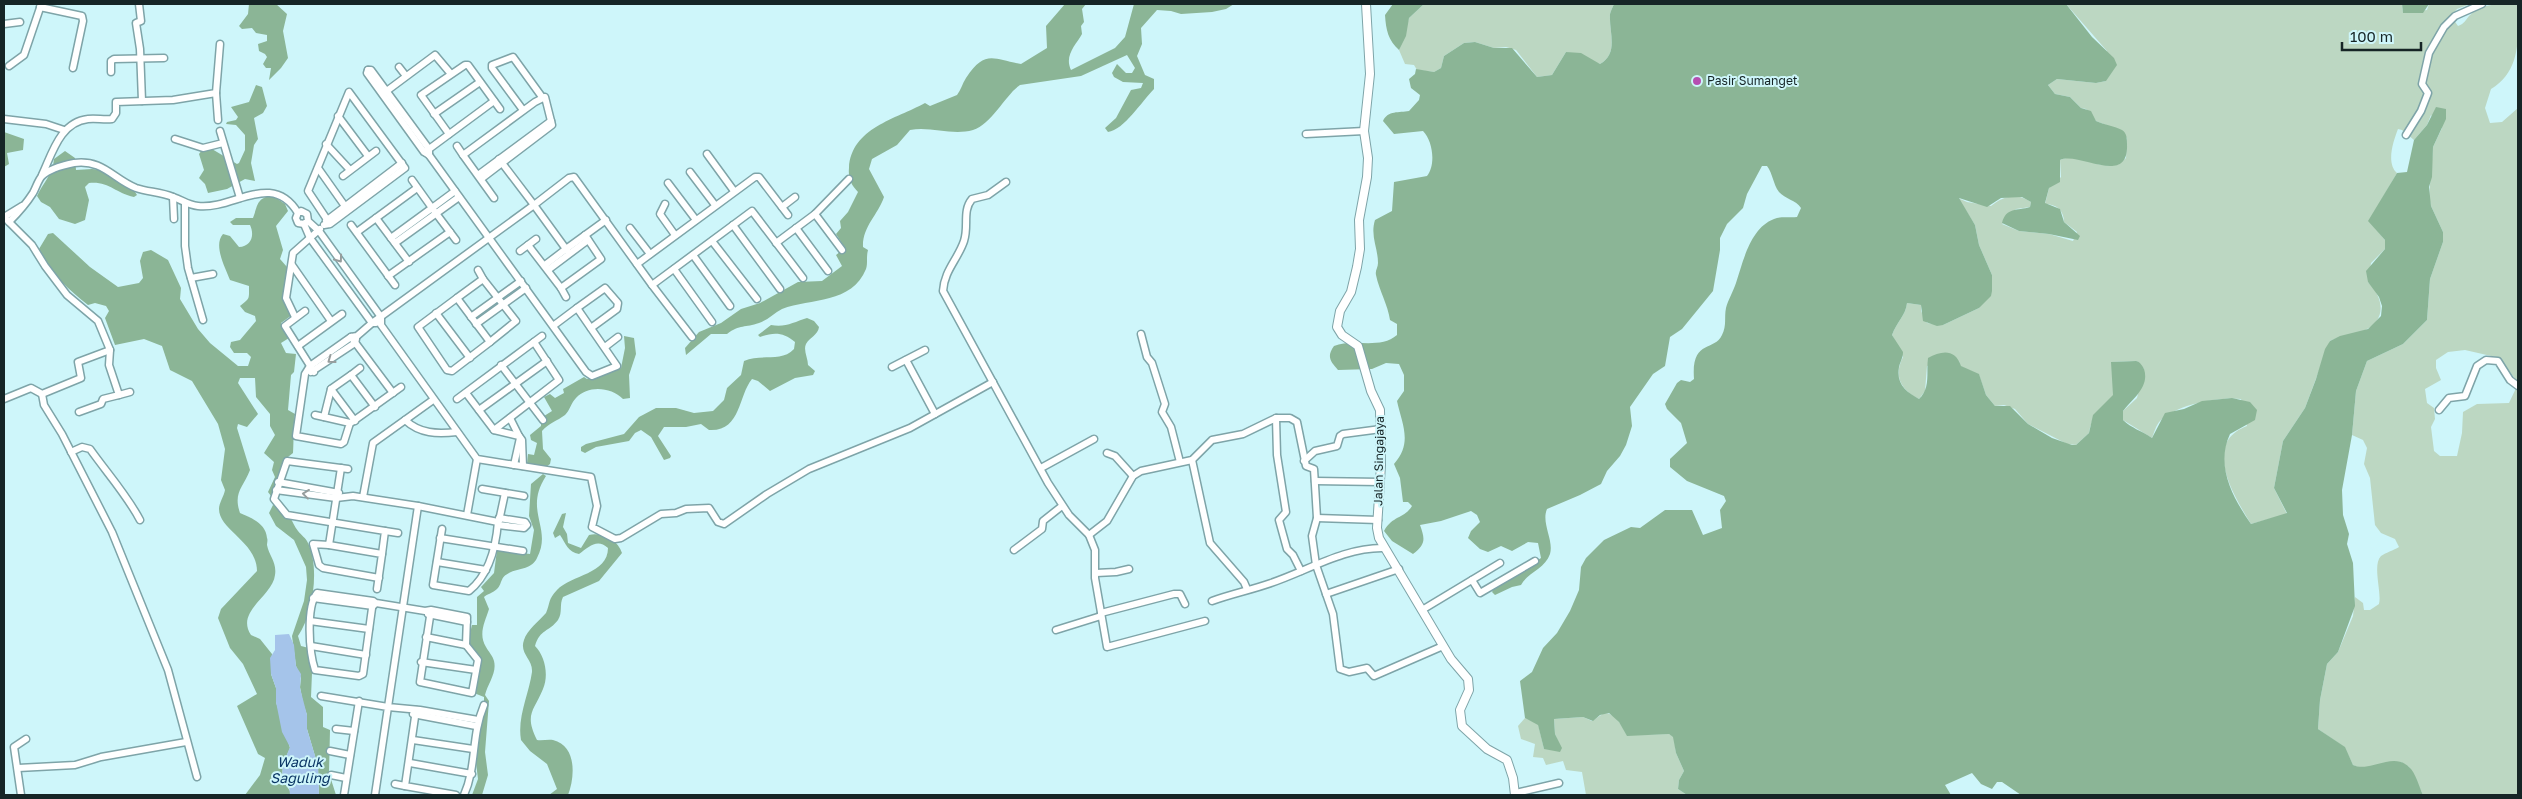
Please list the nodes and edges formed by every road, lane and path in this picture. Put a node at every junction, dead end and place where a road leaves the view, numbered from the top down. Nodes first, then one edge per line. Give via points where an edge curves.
1 (138, 4) edge
2 (1366, 4) edge
3 (2482, 4) edge
4 (40, 6) edge
5 (20, 22) dead end
6 (4, 24) edge
7 (220, 44) dead end
8 (164, 58) dead end
9 (140, 59) junction
10 (9, 66) dead end
11 (399, 66) dead end
12 (73, 68) dead end
13 (111, 72) dead end
14 (452, 74) junction
15 (406, 76) junction
16 (480, 82) junction
17 (216, 93) junction
18 (542, 97) junction
19 (142, 101) junction
20 (494, 102) junction
21 (500, 109) dead end
22 (523, 110) junction
23 (434, 114) junction
24 (338, 116) junction
25 (4, 119) edge
26 (218, 120) dead end
27 (64, 130) junction
28 (220, 131) dead end
29 (1364, 131) junction
30 (449, 134) junction
31 (1306, 134) dead end
32 (2406, 135) dead end
33 (175, 139) dead end
34 (223, 143) junction
35 (326, 144) junction
36 (457, 146) dead end
37 (376, 151) dead end
38 (427, 152) junction
39 (708, 154) dead end
40 (463, 155) junction
41 (368, 156) junction
42 (501, 161) junction
43 (318, 168) junction
44 (350, 170) junction
45 (690, 172) dead end
46 (343, 176) dead end
47 (42, 177) junction
48 (479, 177) junction
49 (849, 179) dead end
50 (412, 180) dead end
51 (1006, 182) dead end
52 (668, 183) dead end
53 (417, 188) junction
54 (734, 191) junction
55 (457, 194) junction
56 (173, 197) junction
57 (795, 197) dead end
58 (240, 198) junction
59 (494, 198) dead end
60 (186, 203) junction
61 (665, 204) dead end
62 (534, 205) junction
63 (716, 205) junction
64 (782, 207) junction
65 (346, 208) junction
66 (434, 210) junction
67 (815, 214) junction
68 (788, 215) dead end
69 (9, 217) edge
70 (376, 218) junction
71 (174, 219) dead end
72 (606, 220) junction
73 (696, 220) junction
74 (306, 223) junction
75 (327, 223) junction
76 (351, 225) dead end
77 (733, 225) junction
78 (630, 228) dead end
79 (796, 228) junction
80 (319, 231) junction
81 (357, 232) junction
82 (450, 232) junction
83 (675, 235) junction
84 (310, 238) junction
85 (490, 238) junction
86 (587, 238) junction
87 (536, 239) dead end
88 (393, 240) junction
89 (456, 240) dead end
90 (712, 241) junction
91 (776, 243) junction
92 (528, 245) junction
93 (842, 250) dead end
94 (520, 251) dead end
95 (568, 251) junction
96 (650, 254) junction
97 (693, 255) junction
98 (409, 262) junction
99 (637, 264) junction
100 (292, 265) junction
101 (546, 268) junction
102 (674, 269) junction
103 (478, 270) dead end
104 (828, 271) dead end
105 (213, 274) dead end
106 (388, 276) junction
107 (190, 278) junction
108 (803, 278) dead end
109 (483, 279) junction
110 (521, 281) junction
111 (395, 285) dead end
112 (652, 285) junction
113 (526, 288) junction
114 (561, 288) junction
115 (780, 289) dead end
116 (498, 297) junction
117 (566, 297) dead end
118 (457, 298) junction
119 (757, 299) dead end
120 (503, 304) junction
121 (730, 306) dead end
122 (577, 308) junction
123 (306, 311) dead end
124 (436, 313) junction
125 (342, 314) dead end
126 (471, 316) junction
127 (296, 317) junction
128 (381, 317) junction
129 (203, 320) dead end
130 (331, 322) junction
131 (372, 322) junction
132 (712, 322) dead end
133 (476, 324) junction
134 (381, 325) junction
135 (553, 326) junction
136 (591, 328) junction
137 (1141, 334) dead end
138 (542, 336) dead end
139 (618, 337) dead end
140 (692, 337) dead end
141 (354, 339) junction
142 (490, 342) junction
143 (534, 342) junction
144 (298, 346) junction
145 (605, 347) junction
146 (110, 350) junction
147 (925, 350) dead end
148 (470, 358) junction
149 (906, 360) junction
150 (546, 361) junction
151 (501, 365) junction
152 (360, 368) dead end
153 (892, 368) dead end
154 (312, 369) junction
155 (351, 375) junction
156 (993, 382) junction
157 (516, 383) junction
158 (2518, 386) edge
159 (400, 387) dead end
160 (331, 390) junction
161 (130, 392) dead end
162 (466, 392) junction
163 (393, 393) junction
164 (42, 394) junction
165 (119, 395) junction
166 (4, 399) edge
167 (457, 399) dead end
168 (433, 400) junction
169 (530, 403) junction
170 (375, 407) junction
171 (480, 410) junction
172 (2439, 410) dead end
173 (79, 412) dead end
174 (936, 414) junction
175 (315, 415) dead end
176 (324, 417) junction
177 (510, 418) junction
178 (1276, 418) junction
179 (405, 420) junction
180 (543, 420) dead end
181 (352, 422) junction
182 (1382, 429) junction
183 (494, 430) junction
184 (457, 432) junction
185 (520, 437) junction
186 (1094, 439) dead end
187 (71, 452) junction
188 (1107, 453) dead end
189 (476, 459) junction
190 (1192, 460) junction
191 (1304, 461) junction
192 (1180, 462) junction
193 (514, 465) junction
194 (523, 466) junction
195 (1041, 468) junction
196 (1133, 476) junction
197 (1315, 481) junction
198 (278, 482) junction
199 (1380, 482) junction
200 (482, 489) dead end
201 (276, 490) junction
202 (505, 493) junction
203 (337, 495) junction
204 (524, 496) dead end
205 (363, 497) junction
206 (418, 506) junction
207 (1062, 506) junction
208 (467, 515) junction
209 (1317, 518) junction
210 (140, 520) dead end
211 (1378, 520) junction
212 (333, 522) junction
213 (498, 522) junction
214 (442, 529) dead end
215 (385, 531) junction
216 (398, 533) dead end
217 (1089, 535) junction
218 (440, 538) junction
219 (329, 545) junction
220 (495, 548) junction
221 (1384, 548) junction
222 (1014, 550) dead end
223 (523, 551) dead end
224 (382, 554) junction
225 (1535, 561) dead end
226 (437, 562) junction
227 (1500, 563) dead end
228 (1316, 565) junction
229 (1129, 569) dead end
230 (1399, 569) junction
231 (486, 570) junction
232 (1301, 571) junction
233 (1096, 573) junction
234 (379, 578) junction
235 (1472, 580) junction
236 (377, 589) dead end
237 (1247, 589) junction
238 (1326, 594) junction
239 (1212, 601) dead end
240 (374, 603) junction
241 (1185, 604) dead end
242 (403, 607) junction
243 (1422, 610) junction
244 (429, 612) junction
245 (1101, 614) junction
246 (310, 621) junction
247 (1205, 621) dead end
248 (369, 629) junction
249 (1056, 630) dead end
250 (426, 637) junction
251 (466, 645) junction
252 (311, 646) junction
253 (1443, 646) junction
254 (366, 655) junction
255 (421, 662) junction
256 (476, 670) junction
257 (321, 696) dead end
258 (359, 701) junction
259 (484, 705) dead end
260 (388, 707) junction
261 (416, 712) junction
262 (477, 723) junction
263 (336, 729) dead end
264 (354, 731) junction
265 (26, 739) dead end
266 (413, 740) junction
267 (186, 742) junction
268 (472, 749) junction
269 (330, 751) dead end
270 (350, 754) junction
271 (410, 763) junction
272 (18, 768) junction
273 (472, 774) junction
274 (331, 775) dead end
275 (197, 777) dead end
276 (346, 778) junction
277 (1559, 783) dead end
278 (395, 784) dead end
279 (406, 786) junction
280 (1516, 794) edge
281 (22, 795) edge
282 (344, 795) edge
283 (375, 795) edge
284 (456, 795) edge
285 (464, 795) edge

1 - 9 street via 141,21 136,23
2 - 29 street, Jalan Singajaya via 1370,74
3 - 32 street via 2455,16 2434,41 2422,84 2428,93 2421,112
4 - 10 street via 24,55
4 - 12 street via 83,18
5 - 6 street
7 - 17 street
8 - 9 street
9 - 13 street via 114,59
9 - 19 street
11 - 15 street
14 - 15 street via 435,55
14 - 16 street via 467,64
14 - 23 street via 422,94
15 - 38 street via 385,92
16 - 20 street
16 - 23 street
17 - 19 street
17 - 26 street
18 - 22 street
18 - 22 street via 513,57 492,65
18 - 42 street via 552,125
19 - 27 street via 116,102 116,113 112,119 88,119
20 - 21 street
20 - 30 street
22 - 40 street
23 - 30 street
24 - 35 street
24 - 41 street
24 - 65 street via 349,92 405,168
25 - 27 street via 46,124
27 - 47 street
28 - 34 street
29 - 31 street
29 - 182 street, Jalan Singajaya via 1368,158 1359,220 1360,249 1351,292 1340,311 1337,327 1342,335 1358,346 1380,410
30 - 38 street
33 - 34 street via 203,148
34 - 58 street
35 - 43 street
35 - 44 street
36 - 40 street
37 - 41 street
38 - 55 street
39 - 54 street
40 - 48 street
41 - 44 street
42 - 48 street
42 - 62 street
43 - 65 street
43 - 75 street via 308,193
44 - 46 street
45 - 63 street
47 - 56 street via 68,165 87,163 104,167 136,188
47 - 69 street via 26,204
48 - 59 street
49 - 67 street
50 - 53 street
51 - 156 street via 992,193 968,203 965,238 943,286 955,316
52 - 73 street
53 - 66 street
53 - 70 street
54 - 63 street
54 - 64 street via 757,176
55 - 66 street
55 - 85 street
56 - 60 street
56 - 71 street
57 - 64 street
58 - 60 street via 203,206
58 - 74 street via 257,193 282,195 292,202 298,213 307,214
60 - 107 street via 185,246
61 - 83 street via 660,214
62 - 72 street via 574,177
62 - 85 street
62 - 95 street
63 - 73 street
64 - 68 street
65 - 75 street
66 - 82 street
66 - 88 street
67 - 79 street
67 - 93 street
69 - 146 street via 67,295 102,326
70 - 81 street
70 - 88 street
72 - 86 street
72 - 99 street
73 - 83 street
74 - 80 street
74 - 84 street
75 - 80 street
76 - 81 street
77 - 90 street
77 - 91 street via 752,211
77 - 115 street
78 - 96 street
79 - 91 street
79 - 104 street
80 - 84 street
80 -> 128 street
81 - 106 street
82 - 89 street
82 - 98 street
83 - 96 street
84 - 100 street via 293,252
84 - 131 street
85 - 110 street
85 - 128 street
86 - 95 street
86 - 114 street via 601,259
87 - 92 street
88 - 98 street
90 - 97 street
90 - 119 street
91 - 108 street
92 - 94 street
92 - 101 street
95 - 101 street
96 - 99 street
97 - 102 street
97 - 121 street
98 - 106 street
99 - 112 street
100 - 127 street via 286,298
100 - 130 street
101 - 114 street
102 - 112 street
102 - 132 street
103 - 109 street
105 - 107 street
106 - 111 street
107 - 129 street
109 - 116 street
109 - 118 street
110 - 113 street
110 - 116 street
112 - 140 street
113 - 120 street
113 - 135 street
114 - 117 street
116 - 120 street
116 - 126 street
118 - 124 street
118 - 126 street
120 - 133 street
120 - 142 street via 516,323
122 - 135 street
122 - 136 street
122 - 136 street via 605,288 618,303 617,309
123 - 127 street
124 - 148 street
124 - 148 street via 418,327 447,370 452,371
125 - 130 street
126 - 133 street
127 - 144 street via 285,326
128 - 131 street
128 - 134 street
130 - 144 street
131 - 134 street
131 - 141 street
133 - 142 street
134 - 168 street
135 - 145 street via 590,376 617,366
136 - 145 street
137 - 192 street via 1165,404 1162,412 1171,427
138 - 143 street
139 - 145 street
141 - 154 street
141 - 163 street
142 - 148 street
143 - 150 street
143 - 151 street
144 - 154 street
146 - 164 street via 78,362 81,378
146 - 165 street via 109,365
147 - 149 street
149 - 153 street
149 - 174 street
150 - 157 street
150 - 169 street via 558,381
151 - 157 street
151 - 162 street
152 - 155 street
154 - 181 street via 305,374 295,436 342,444
155 - 160 street
155 - 170 street
156 - 174 street
156 - 195 street
157 - 169 street
157 - 171 street
158 - 172 street via 2498,361 2486,360 2477,366 2464,396 2449,398
159 - 163 street
160 - 176 street
160 - 181 street
161 - 165 street
162 - 167 street
162 - 171 street
163 - 170 street
164 - 166 street via 31,388
164 - 187 street via 44,405
165 - 173 street via 103,399 101,404
168 - 179 street
168 - 184 street
169 - 177 street
169 - 180 street
170 - 181 street
171 - 183 street
174 - 194 street via 809,469 723,524 709,508 686,509 661,514 619,538 592,527 597,506 592,478
175 - 176 street
176 - 181 street
177 - 183 street
177 - 185 street
178 - 190 street via 1244,434 1212,440
178 - 191 street via 1290,418 1297,422
178 - 232 street via 1276,448 1286,512 1279,520 1287,549
179 - 184 street via 426,432
179 - 205 street via 373,443
182 - 191 street via 1343,434 1337,446 1314,451
182 - 199 street, Jalan Singajaya
183 - 185 street
184 - 189 street
185 - 193 street
185 - 194 street via 524,444
186 - 195 street
187 - 210 street via 82,447 90,450 132,504
187 - 267 street via 112,532 168,670
188 - 196 street via 1115,456
189 - 193 street
189 - 208 street
190 - 192 street
190 - 237 street via 1210,543
191 - 197 street via 1306,466 1313,468
192 - 196 street via 1147,468
193 - 194 street
195 - 207 street
196 - 217 street via 1107,521
197 - 199 street
197 - 209 street
198 - 201 street
198 - 203 street
198 - 203 street via 286,462 345,469
199 - 211 street, Jalan Singajaya
200 - 202 street
203 -> 201 street
201 - 212 street via 274,499 285,514
202 - 204 street
202 - 213 street
203 - 205 street
203 - 212 street
205 - 206 street
206 - 208 street
206 - 242 street
207 - 217 street
207 - 222 street via 1043,521 1042,529
208 - 213 street
209 - 211 street
209 - 228 street via 1312,532
211 - 221 street, Jalan Singajaya via 1377,532
212 - 215 street
212 - 219 street
213 - 220 street
214 - 218 street
215 - 216 street
215 - 224 street
217 - 233 street
218 - 220 street
218 - 226 street
219 - 224 street
219 - 234 street via 313,544 320,567
220 - 223 street
220 - 231 street
221 - 228 street via 1361,551
221 - 230 street, Jalan Singajaya
224 - 234 street
225 - 235 street via 1480,594
226 - 231 street
226 - 231 street via 432,583 435,586 469,591
227 - 235 street
228 - 232 street
228 - 238 street
229 - 233 street
230 - 238 street
230 - 243 street, Jalan Singajaya
232 - 237 street
233 - 245 street
234 - 236 street
235 - 243 street
237 - 239 street
238 - 253 street via 1333,614 1338,661 1343,671 1368,668 1372,676 1378,675
240 - 242 street
240 - 246 street via 313,598
240 - 248 street
241 - 245 street via 1180,594 1174,594
242 - 244 street
242 - 260 street
243 - 253 street, Jalan Singajaya
244 - 250 street
244 - 251 street via 466,616
245 - 247 street via 1108,648
245 - 249 street
246 - 248 street
246 - 252 street
248 - 254 street
250 - 251 street
250 - 255 street
251 - 256 street via 477,658
252 - 254 street
252 - 254 street via 317,670 361,676
253 - 280 street, Jalan Singajaya via 1469,683 1460,710 1462,726 1487,749 1507,760
255 - 256 street
255 - 256 street via 419,681 422,684 472,693
257 - 258 street
258 - 260 street
258 - 264 street
259 - 262 street
260 - 261 street
260 - 283 street
261 - 262 street
261 - 266 street
262 - 268 street
263 - 264 street
264 - 270 street
265 - 272 street via 14,747
266 - 268 street
266 - 271 street
267 - 272 street via 75,764
267 - 275 street
268 - 273 street
269 - 270 street
270 - 276 street
271 - 273 street
271 - 279 street
272 - 281 street
273 - 285 street
274 - 276 street
276 - 282 street
277 - 280 street
278 - 279 street
279 - 284 street

